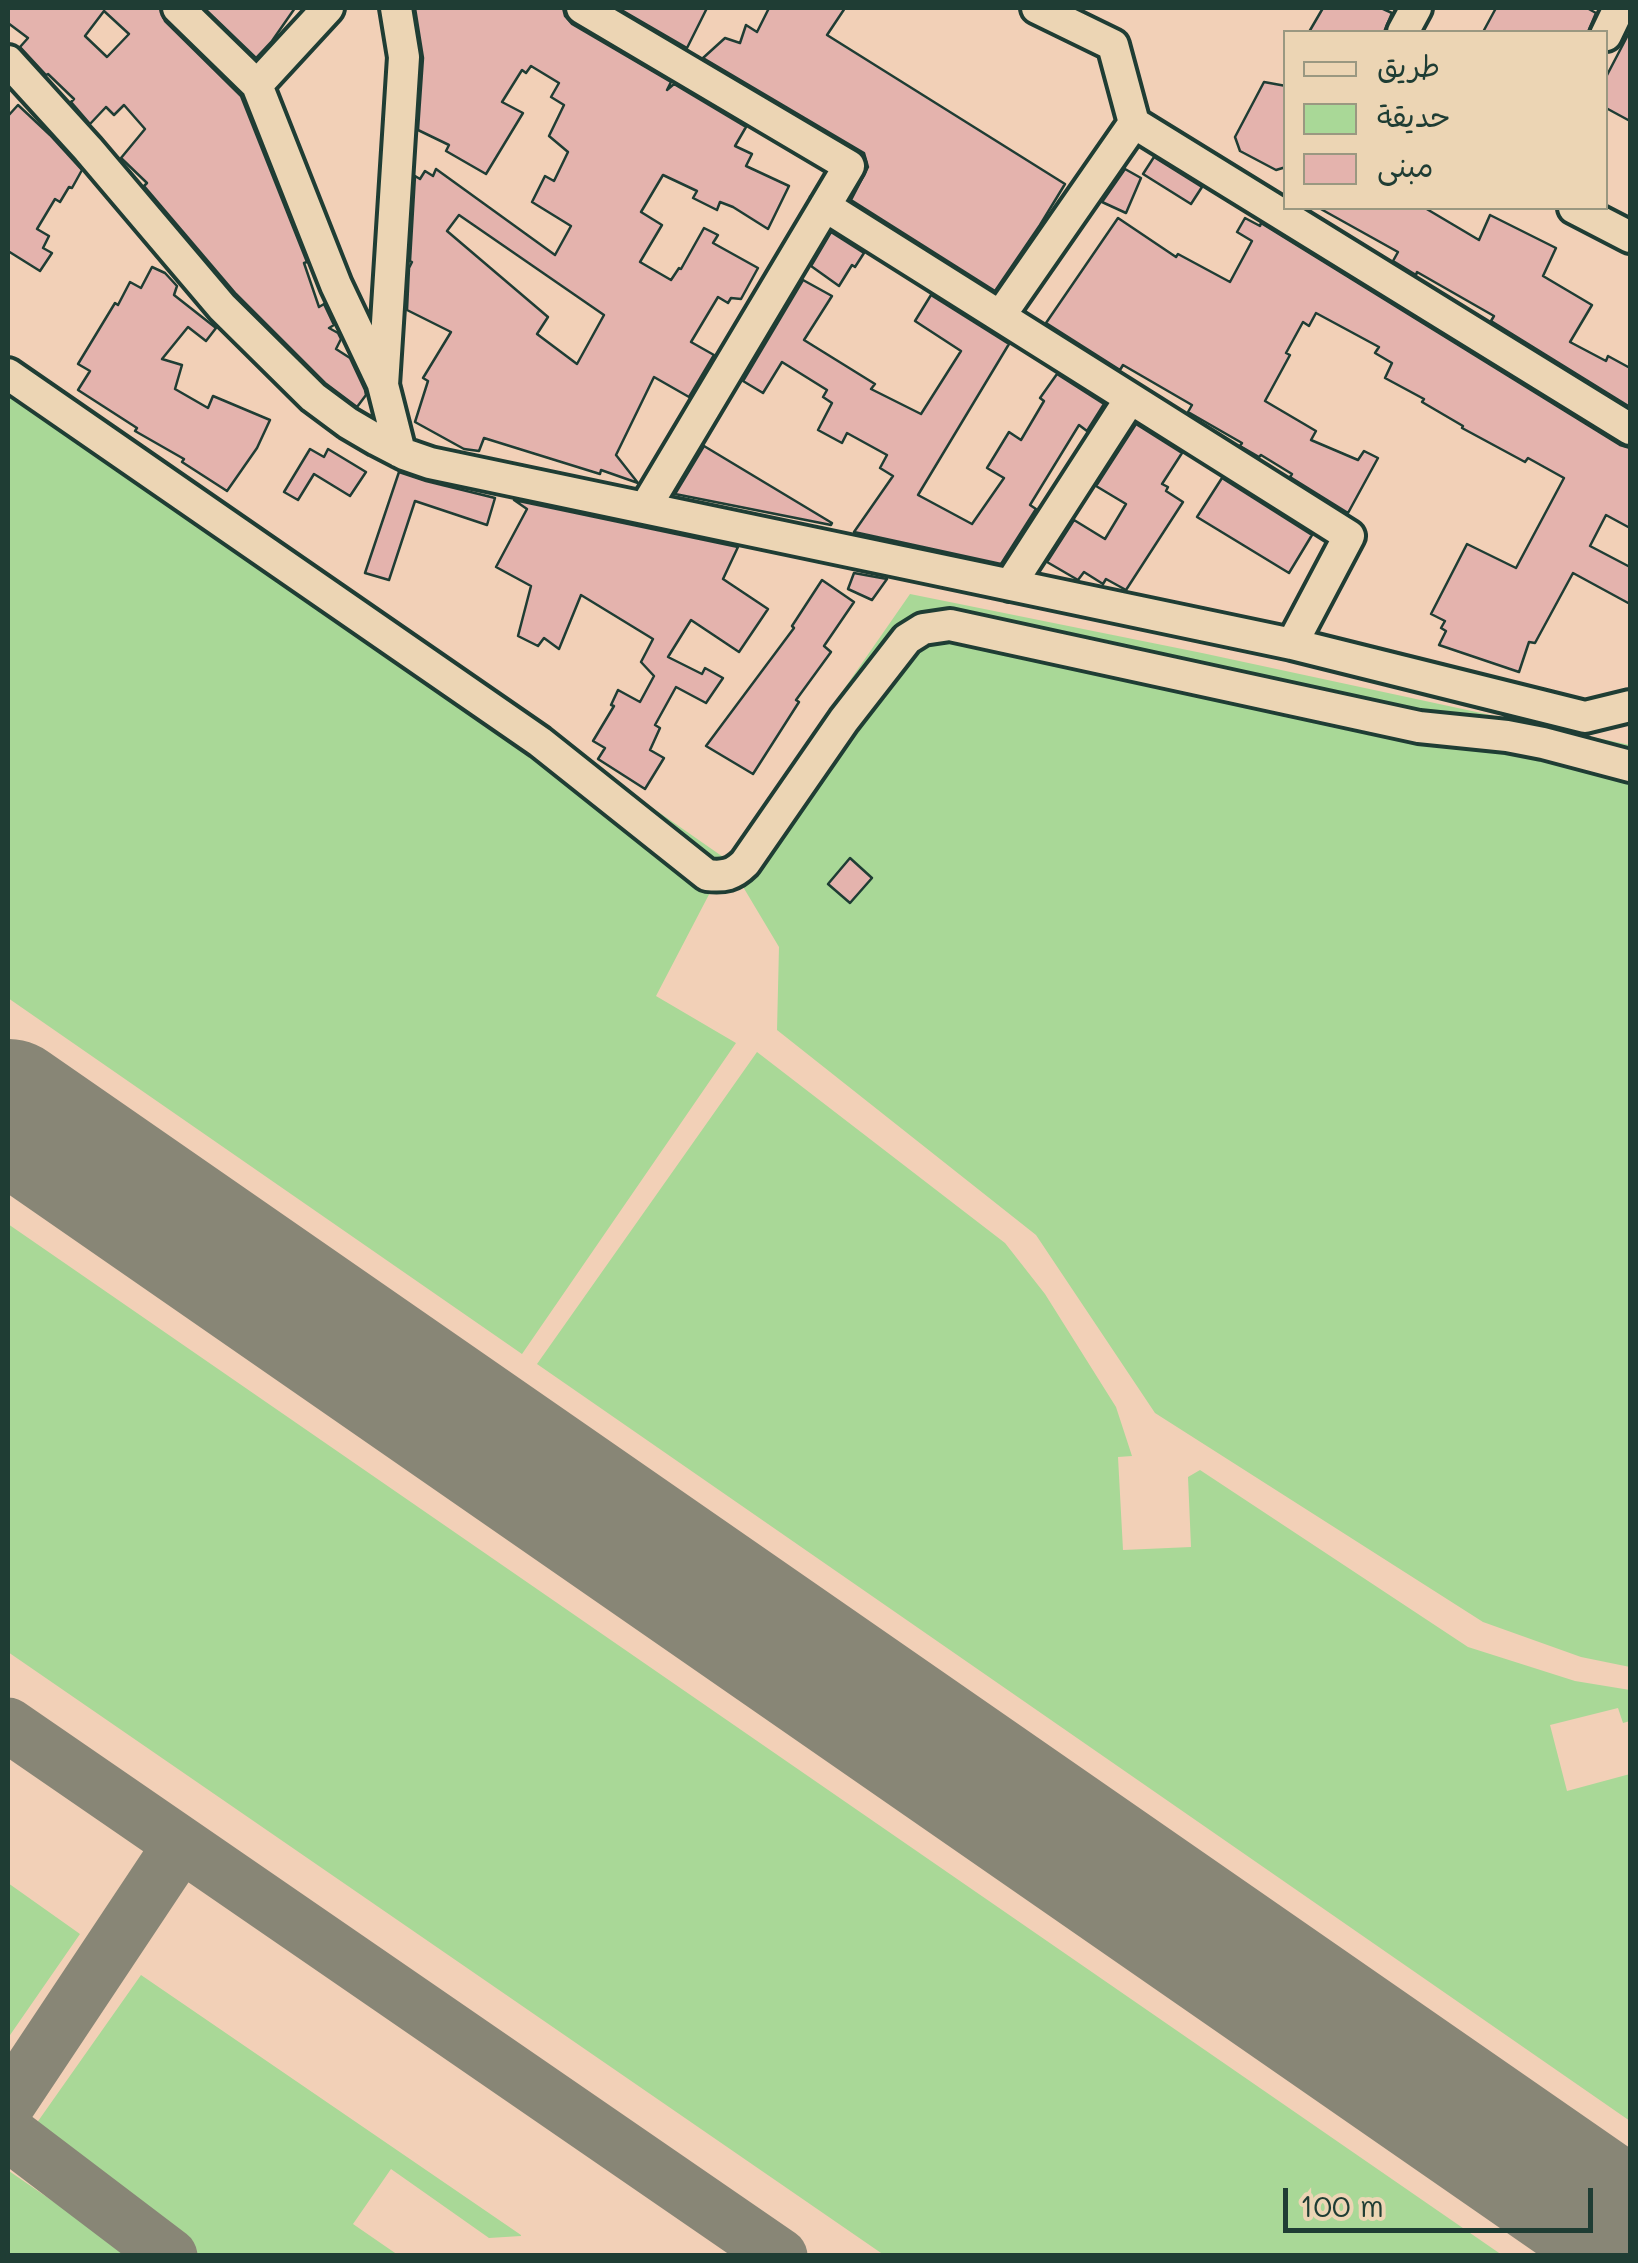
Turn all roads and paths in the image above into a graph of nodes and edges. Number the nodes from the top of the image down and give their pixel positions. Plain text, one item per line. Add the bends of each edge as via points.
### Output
1 (178, 8) edge
2 (328, 8) edge
3 (396, 8) edge
4 (582, 8) edge
5 (1416, 8) edge
6 (1619, 8) edge
7 (1049, 10) edge
8 (1404, 30) edge
9 (1608, 31) edge
10 (8, 61) edge
11 (258, 85) junction
12 (1134, 123) junction
13 (1283, 205) edge
14 (825, 206) junction
15 (1578, 210) edge
16 (1302, 216) edge
17 (1630, 237) edge
18 (1000, 316) junction
19 (8, 374) edge
20 (383, 384) junction
21 (1130, 398) junction
22 (1630, 430) edge
23 (400, 452) junction
24 (645, 508) junction
25 (1010, 585) junction
26 (1292, 644) junction
27 (1630, 706) edge
28 (1630, 766) edge

1 - 11 street
2 - 11 street
3 - 20 street via 404,57
4 - 14 street via 849,166
5 - 8 street
6 - 9 street
7 - 12 street via 1113,45
10 - 23 street via 222,307 313,396
11 - 20 street
12 - 13 street
12 - 18 street
14 - 18 street
14 - 24 street
15 - 17 street
16 - 22 street
18 - 21 street
19 - 28 street via 540,742 707,875 734,873 745,863 907,639 931,626
20 - 23 street
21 - 25 street
21 - 26 street via 1349,536
23 - 24 street
24 - 25 street
25 - 26 street
26 - 27 street via 1585,717

